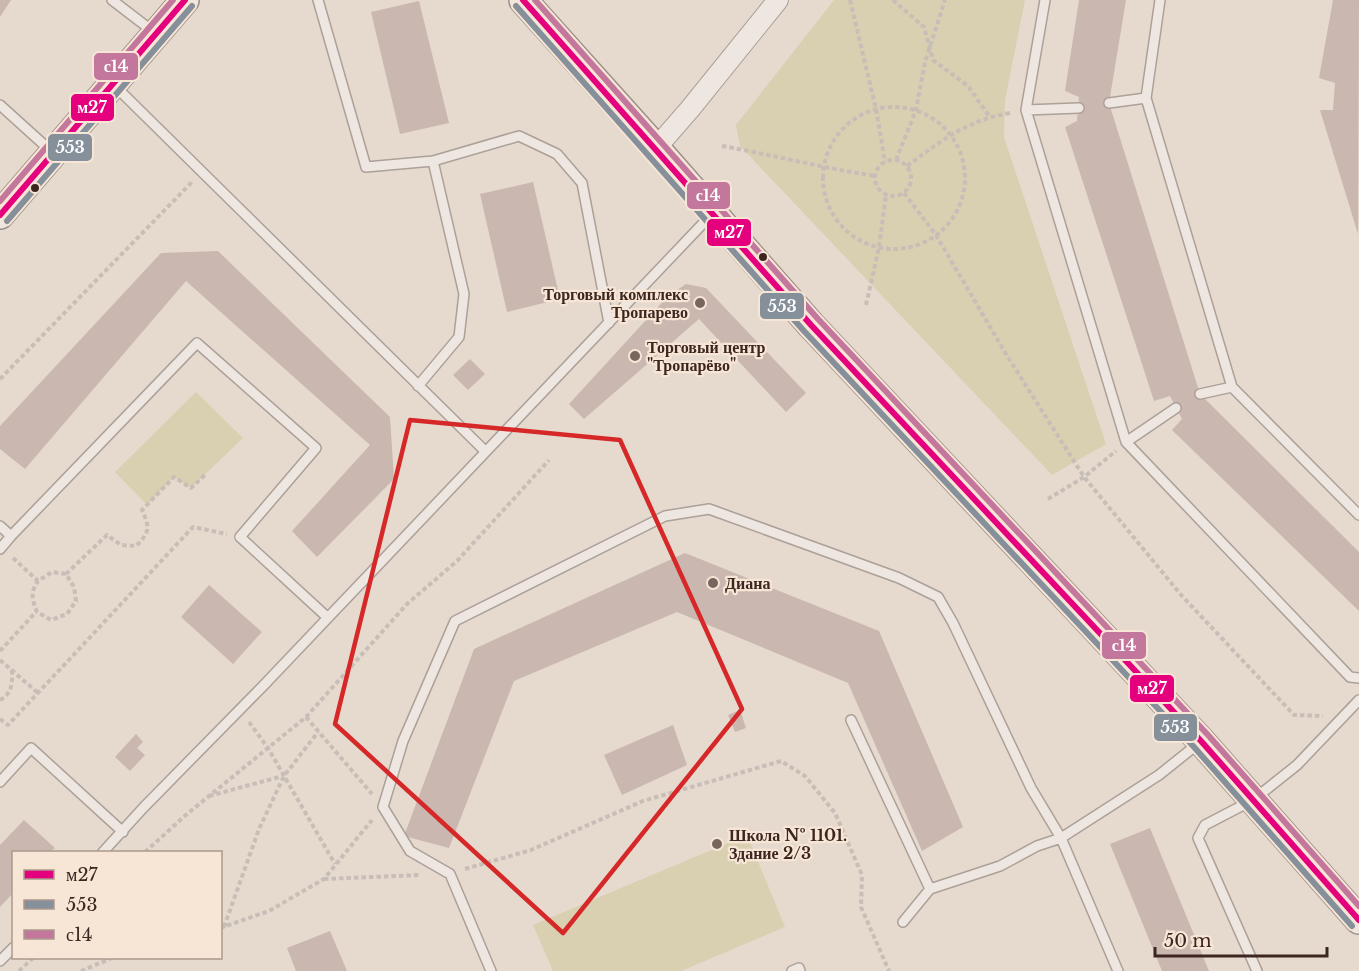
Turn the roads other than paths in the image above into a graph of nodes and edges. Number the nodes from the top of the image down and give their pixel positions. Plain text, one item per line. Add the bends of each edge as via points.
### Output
1 (112, 0) edge
2 (185, 0) edge
3 (318, 0) edge
4 (523, 0) edge
5 (778, 0) edge
6 (1044, 0) edge
7 (1160, 0) edge
8 (156, 34) junction
9 (113, 85) junction
10 (1146, 98) junction
11 (1109, 103) dead end
12 (0, 105) edge
13 (1078, 108) dead end
14 (1026, 111) junction
15 (656, 148) junction
16 (53, 154) junction
17 (433, 161) junction
18 (712, 213) junction
19 (0, 215) edge
20 (609, 322) junction
21 (418, 386) junction
22 (1232, 387) junction
23 (1200, 394) dead end
24 (1176, 408) dead end
25 (1126, 442) junction
26 (485, 451) junction
27 (1359, 515) edge
28 (0, 526) edge
29 (11, 536) junction
30 (1, 548) edge
31 (327, 617) junction
32 (1359, 678) edge
33 (1359, 700) edge
34 (851, 720) dead end
35 (1201, 741) junction
36 (0, 782) edge
37 (1253, 800) junction
38 (123, 832) junction
39 (1061, 838) junction
40 (104, 851) edge
41 (930, 889) junction
42 (1359, 920) edge
43 (903, 922) dead end
44 (12, 949) edge
45 (0, 961) edge
46 (491, 971) edge
47 (792, 971) edge
48 (800, 971) edge
49 (1118, 971) edge
50 (1257, 971) edge

1 - 8 lane
2 - 8 street
3 - 17 lane via 366,167
4 - 15 street
5 - 15 street
6 - 14 lane
7 - 10 lane
8 - 9 street
9 - 16 street
9 - 21 lane
10 - 11 lane
10 - 22 lane
12 - 16 lane
13 - 14 lane
14 - 25 lane
15 - 18 street
16 - 19 street
17 - 20 lane via 519,136 557,154 582,183
17 - 21 lane via 464,294 459,337
18 - 20 lane
18 - 35 street via 810,325
20 - 26 lane
21 - 26 lane
22 - 23 lane
22 - 27 lane
24 - 25 lane
25 - 32 lane via 1350,677
26 - 31 lane
28 - 29 lane
29 - 30 lane
29 - 31 lane via 197,343 316,448 240,537
31 - 38 lane
33 - 37 lane via 1297,765
34 - 41 lane
35 - 37 street
35 - 39 lane via 1159,775
36 - 38 lane via 31,748
37 - 42 street
37 - 50 lane via 1205,825 1198,837
38 - 40 lane
39 - 41 lane via 1000,866
39 - 46 lane via 1031,788 938,597 899,578 709,509 665,516 455,621 403,741 383,807 410,851 450,874
39 - 49 lane
41 - 43 lane
44 - 45 lane
47 - 48 lane

